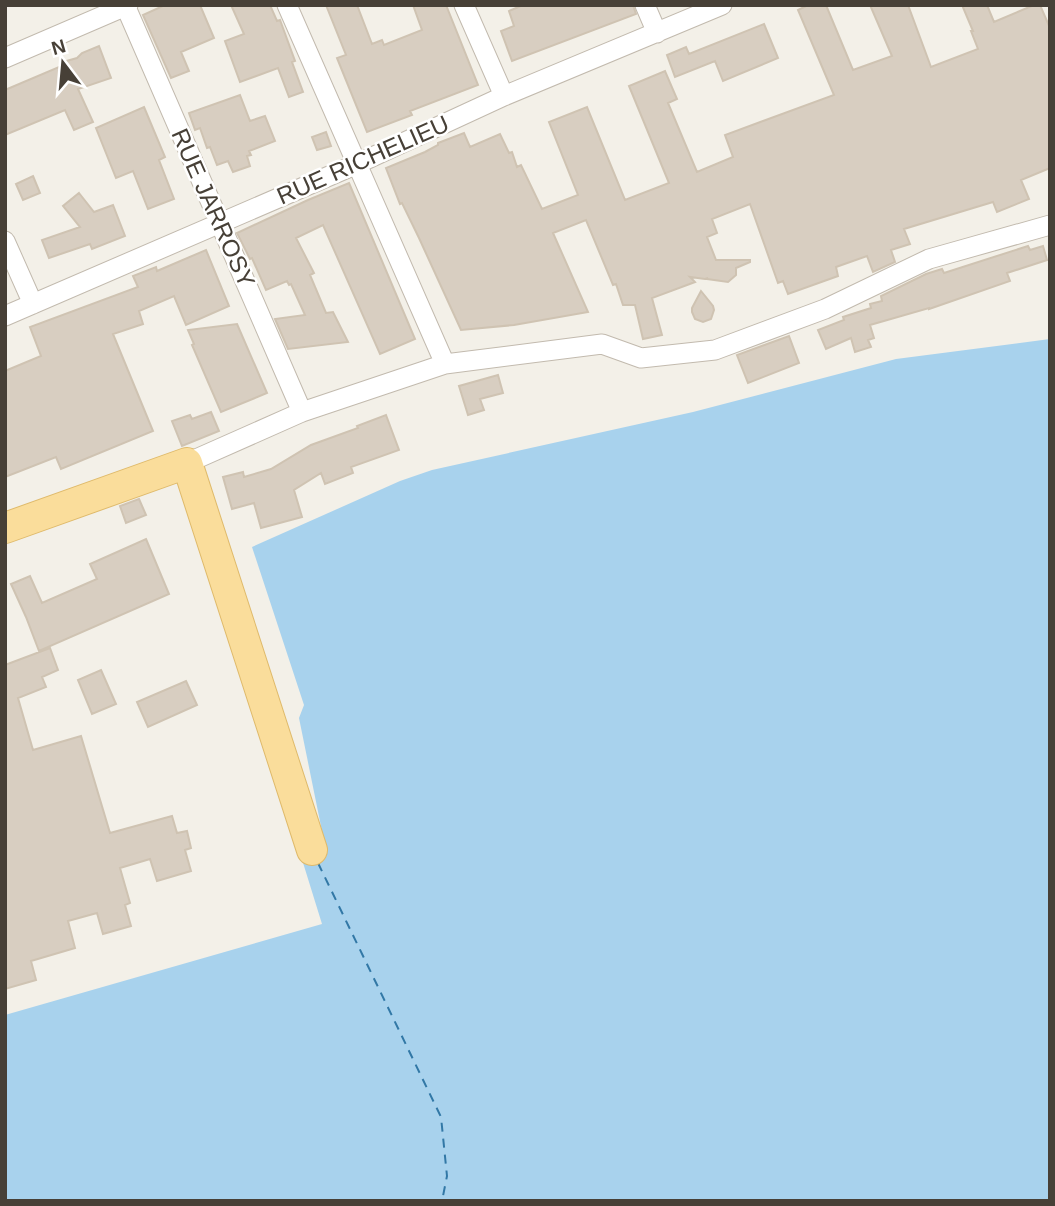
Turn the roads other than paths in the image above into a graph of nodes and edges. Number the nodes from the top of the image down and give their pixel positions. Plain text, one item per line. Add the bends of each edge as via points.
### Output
1 (287, 5) edge
2 (464, 5) edge
3 (645, 5) edge
4 (722, 5) edge
5 (126, 6) edge
6 (657, 33) junction
7 (5, 58) edge
8 (504, 96) junction
9 (357, 164) junction
10 (220, 223) junction
11 (1050, 225) edge
12 (5, 241) edge
13 (33, 304) junction
14 (5, 316) edge
15 (445, 364) junction
16 (302, 412) junction
17 (187, 463) junction
18 (5, 528) edge
19 (312, 850) dead end

1 - 9 street
2 - 8 street
3 - 6 street
4 - 6 street, RUE RICHELIEU
5 - 7 street
5 - 10 street, RUE JARROSY
6 - 8 street, RUE RICHELIEU
8 - 9 street, RUE RICHELIEU
9 - 10 street, RUE RICHELIEU
9 - 15 street
10 - 13 street, RUE RICHELIEU
10 - 16 street, RUE JARROSY
11 - 15 street via 929,259 825,309 715,350 641,358 602,344
12 - 13 street
13 - 14 street, RUE RICHELIEU
15 - 16 street
16 - 17 street
17 - 18 main road
17 - 19 main road

